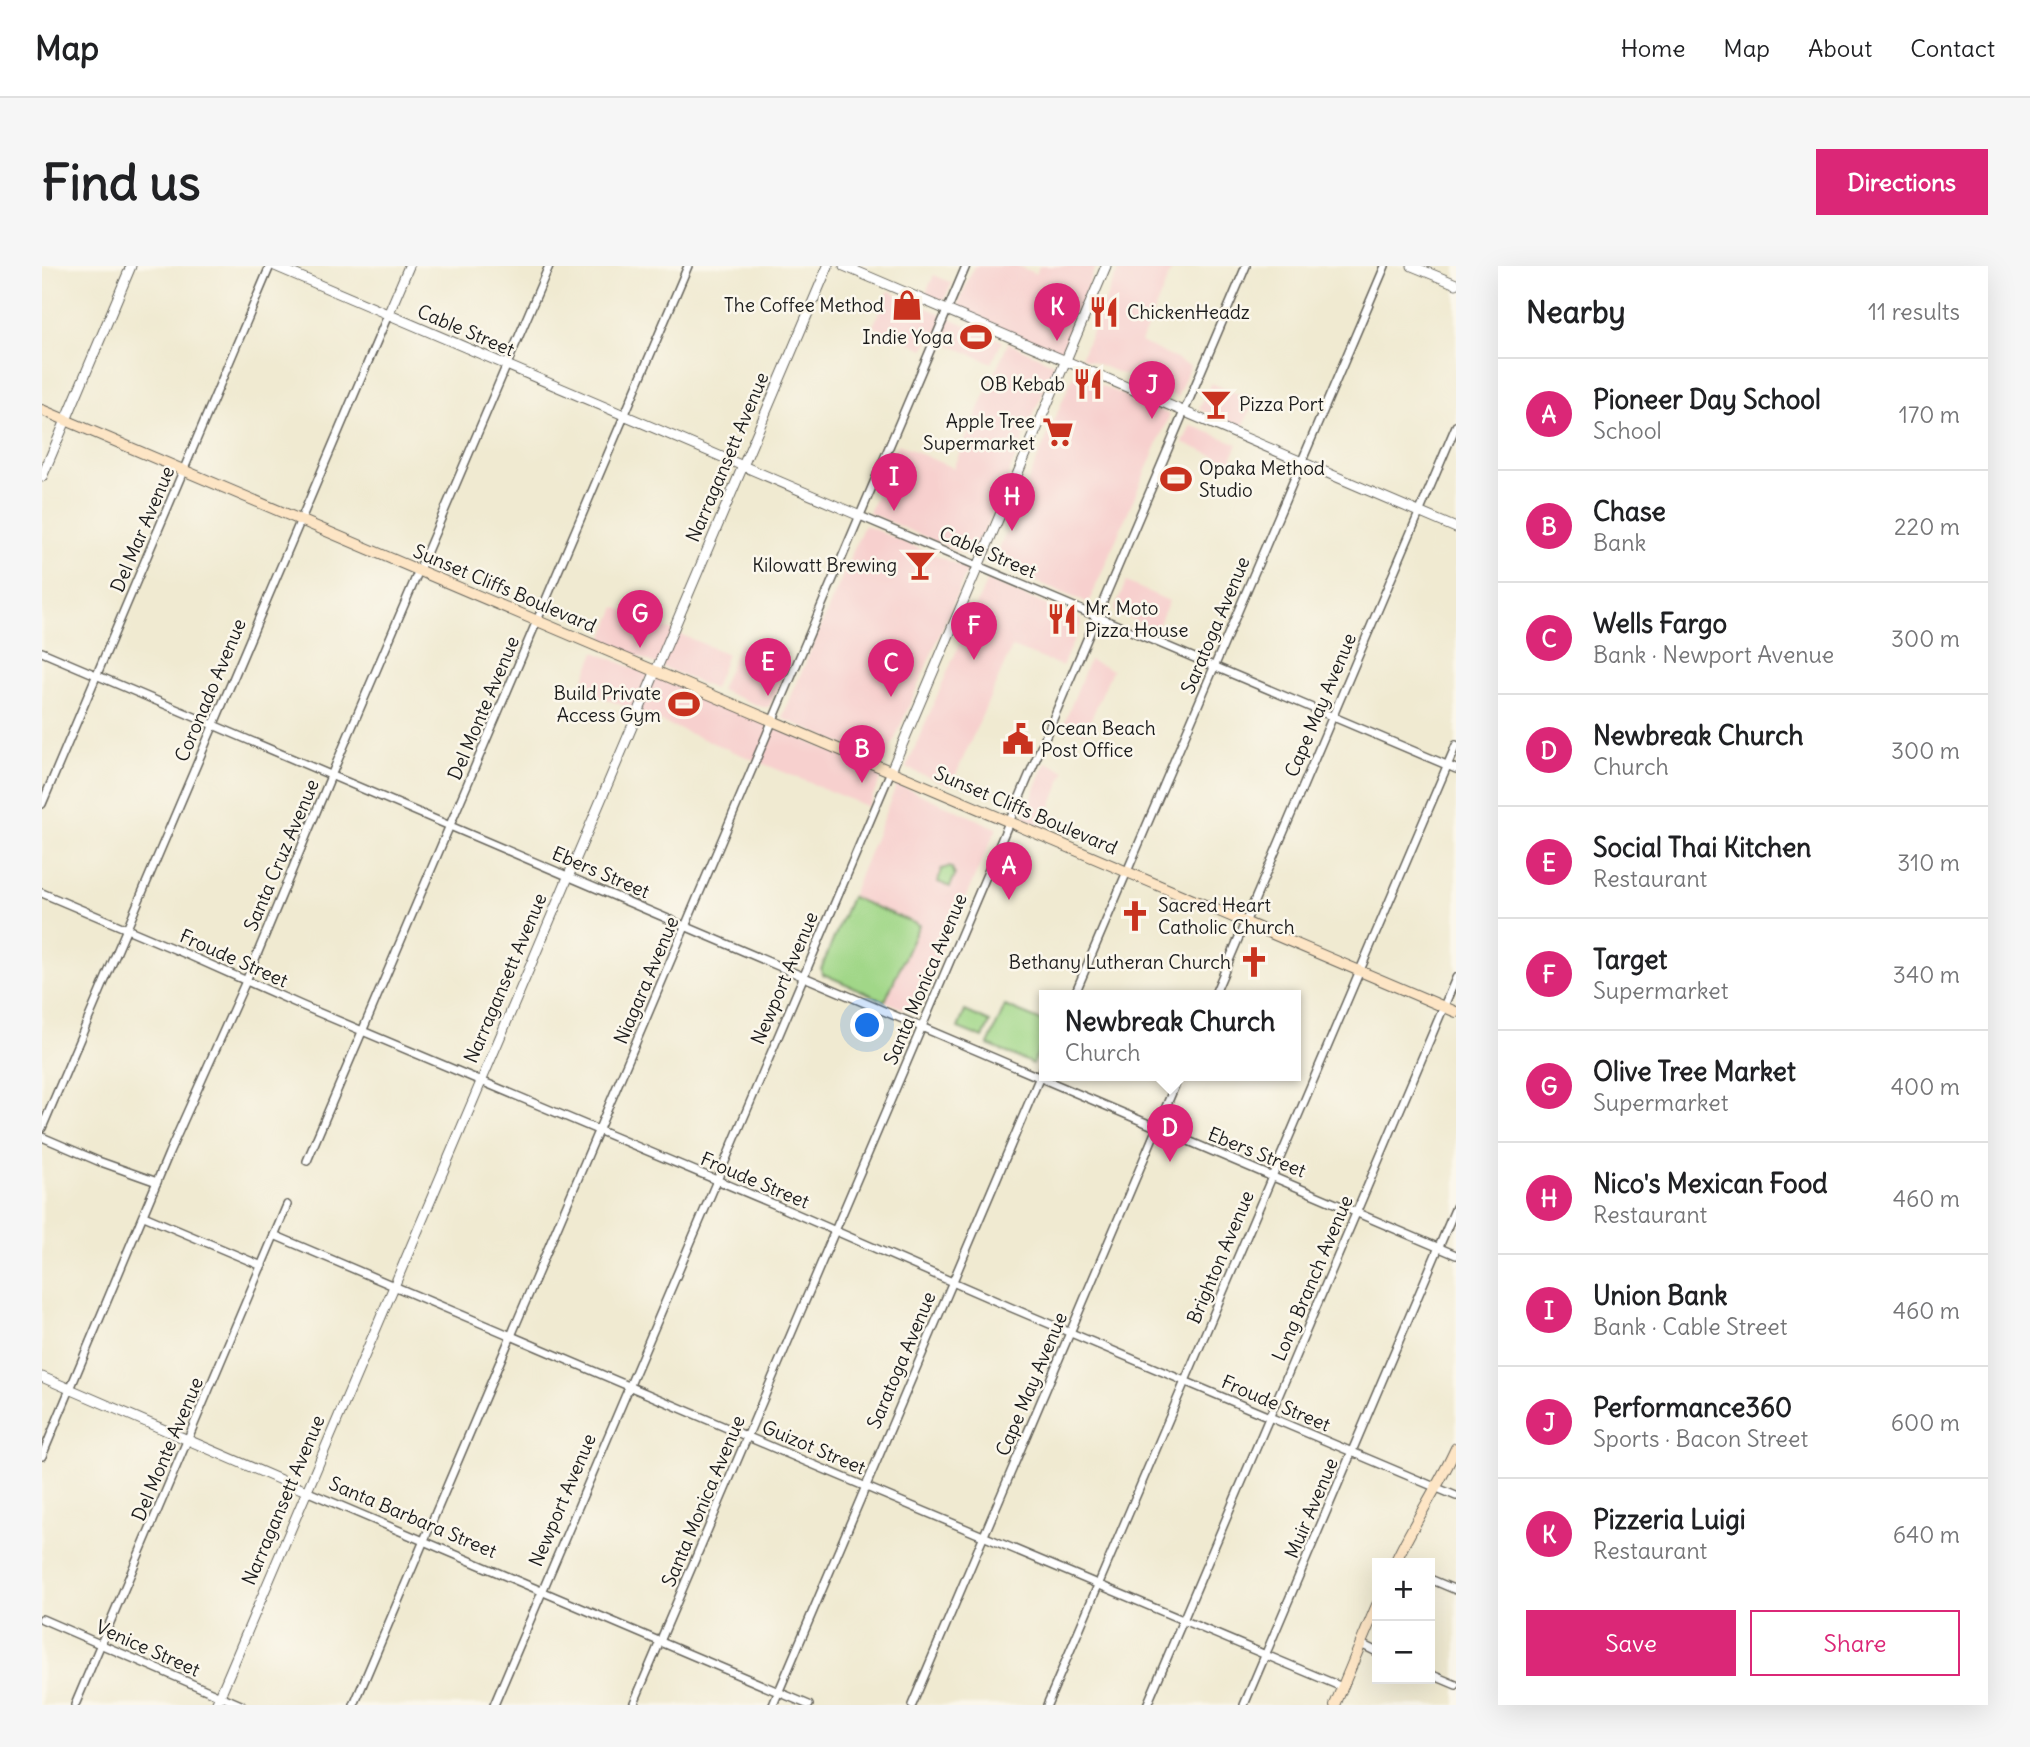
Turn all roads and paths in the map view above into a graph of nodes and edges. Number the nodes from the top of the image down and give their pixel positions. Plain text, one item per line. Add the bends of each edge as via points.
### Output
1 (131, 266) edge
2 (272, 266) edge
3 (409, 266) edge
4 (549, 266) edge
5 (688, 266) edge
6 (828, 266) edge
7 (844, 266) edge
8 (967, 266) edge
9 (1106, 266) edge
10 (1246, 266) edge
11 (1385, 266) edge
12 (1412, 266) edge
13 (1456, 284) edge
14 (948, 310) junction
15 (388, 315) junction
16 (1066, 361) junction
17 (507, 366) junction
18 (42, 410) edge
19 (1184, 412) junction
20 (625, 415) junction
21 (66, 421) junction
22 (1456, 426) edge
23 (1302, 462) junction
24 (743, 466) junction
25 (183, 470) junction
26 (42, 477) edge
27 (1420, 512) junction
28 (860, 516) junction
29 (301, 521) junction
30 (1456, 528) edge
31 (978, 567) junction
32 (419, 571) junction
33 (1097, 616) junction
34 (537, 621) junction
35 (42, 652) edge
36 (1214, 667) junction
37 (655, 671) junction
38 (97, 676) junction
39 (1332, 718) junction
40 (773, 721) junction
41 (214, 725) junction
42 (1456, 745) edge
43 (1447, 766) junction
44 (1456, 769) edge
45 (891, 771) junction
46 (331, 776) junction
47 (42, 804) edge
48 (1009, 822) junction
49 (450, 826) junction
50 (1126, 872) junction
51 (568, 876) junction
52 (42, 893) edge
53 (1245, 923) junction
54 (686, 925) junction
55 (128, 929) junction
56 (1360, 971) junction
57 (803, 976) junction
58 (1456, 978) edge
59 (246, 981) junction
60 (1077, 990) edge
61 (1217, 990) edge
62 (1444, 1007) junction
63 (1456, 1012) edge
64 (922, 1026) junction
65 (362, 1030) junction
66 (1039, 1076) edge
67 (1039, 1078) edge
68 (481, 1080) junction
69 (1051, 1081) edge
70 (1177, 1081) edge
71 (42, 1128) edge
72 (1157, 1128) junction
73 (599, 1132) junction
74 (42, 1137) edge
75 (307, 1161) dead end
76 (1273, 1176) junction
77 (157, 1182) junction
78 (717, 1182) junction
79 (287, 1205) dead end
80 (1456, 1207) edge
81 (1357, 1212) junction
82 (144, 1216) junction
83 (835, 1231) junction
84 (274, 1235) junction
85 (1439, 1247) junction
86 (1456, 1255) edge
87 (262, 1266) junction
88 (952, 1281) junction
89 (394, 1286) junction
90 (1070, 1332) junction
91 (511, 1335) junction
92 (42, 1377) edge
93 (1184, 1381) junction
94 (629, 1386) junction
95 (70, 1389) junction
96 (1269, 1417) junction
97 (747, 1436) junction
98 (188, 1440) junction
99 (1456, 1448) edge
100 (1352, 1452) junction
101 (42, 1456) edge
102 (865, 1486) junction
103 (1437, 1487) junction
104 (306, 1491) junction
105 (1456, 1496) edge
106 (983, 1537) junction
107 (425, 1541) junction
108 (1397, 1558) edge
109 (1435, 1581) edge
110 (1099, 1585) junction
111 (1456, 1590) edge
112 (543, 1591) junction
113 (1372, 1617) edge
114 (42, 1619) edge
115 (1183, 1620) junction
116 (660, 1642) junction
117 (101, 1644) junction
118 (1361, 1644) junction
119 (1372, 1649) edge
120 (1265, 1654) junction
121 (1435, 1676) edge
122 (1456, 1685) edge
123 (1342, 1687) junction
124 (779, 1692) junction
125 (218, 1701) edge
126 (75, 1705) edge
127 (241, 1705) edge
128 (354, 1705) edge
129 (494, 1705) edge
130 (634, 1705) edge
131 (773, 1705) edge
132 (810, 1705) edge
133 (912, 1705) edge
134 (1047, 1705) edge
135 (1147, 1705) edge
136 (1244, 1705) edge
137 (1335, 1705) edge

1 - 21 street
2 - 15 street, Cable Street
2 - 25 street, Del Mar Avenue
3 - 15 street, Coronado Avenue
4 - 17 street, Santa Cruz Avenue
5 - 20 street, Del Monte Avenue
6 - 24 street, Narragansett Avenue
7 - 14 street
8 - 14 street, Niagara Avenue
9 - 16 street, Newport Avenue
10 - 19 street, Santa Monica Avenue
11 - 23 street, Saratoga Avenue
12 - 13 street
14 - 16 street
14 - 28 street, Niagara Avenue
15 - 17 street, Cable Street
15 - 29 street, Coronado Avenue
16 - 19 street
16 - 31 street, Newport Avenue
17 - 20 street, Cable Street
17 - 32 street, Santa Cruz Avenue
18 - 21 main road, Sunset Cliffs Boulevard
19 - 23 street
19 - 33 street, Santa Monica Avenue
20 - 24 street, Cable Street
20 - 34 street, Del Monte Avenue
21 - 25 main road, Sunset Cliffs Boulevard
21 - 26 street
22 - 27 street, Cape May Avenue
23 - 27 street
23 - 36 street, Saratoga Avenue
24 - 28 street, Cable Street
24 - 37 street, Narragansett Avenue
25 - 29 main road, Sunset Cliffs Boulevard
25 - 38 street, Del Mar Avenue
27 - 30 street
27 - 39 street, Cape May Avenue
28 - 31 street, Cable Street
28 - 40 street, Niagara Avenue
29 - 32 main road, Sunset Cliffs Boulevard
29 - 41 street, Coronado Avenue
31 - 33 street, Cable Street
31 - 45 street, Newport Avenue
32 - 34 main road, Sunset Cliffs Boulevard
32 - 46 street, Santa Cruz Avenue
33 - 36 street, Cable Street
33 - 48 street, Santa Monica Avenue
34 - 37 main road, Sunset Cliffs Boulevard
34 - 49 street, Del Monte Avenue
35 - 38 street, Ebers Street
36 - 39 street, Cable Street
36 - 50 street, Saratoga Avenue
37 - 40 main road, Sunset Cliffs Boulevard
37 - 51 street, Narragansett Avenue
38 - 41 street, Ebers Street
38 - 47 street, Del Mar Avenue
39 - 43 street, Cable Street
39 - 53 street, Cape May Avenue
40 - 45 main road, Sunset Cliffs Boulevard
40 - 54 street, Niagara Avenue
41 - 46 street, Ebers Street
41 - 55 street, Coronado Avenue
42 - 43 street, Brighton Avenue
43 - 44 street, Cable Street
43 - 56 street, Brighton Avenue
45 - 48 main road, Sunset Cliffs Boulevard
45 - 57 street, Newport Avenue
46 - 49 street, Ebers Street
46 - 59 street, Santa Cruz Avenue
48 - 50 main road, Sunset Cliffs Boulevard
48 - 64 street, Santa Monica Avenue
49 - 51 street, Ebers Street
49 - 65 street, Del Monte Avenue
50 - 53 main road, Sunset Cliffs Boulevard
50 - 60 street, Saratoga Avenue
51 - 54 street, Ebers Street
51 - 68 street, Narragansett Avenue
52 - 55 street, Froude Street
53 - 56 main road, Sunset Cliffs Boulevard
53 - 61 street, Cape May Avenue
54 - 57 street, Ebers Street
54 - 73 street, Niagara Avenue
55 - 59 street, Froude Street
55 - 71 street, Coronado Avenue
56 - 62 main road, Sunset Cliffs Boulevard
56 - 76 street, Brighton Avenue
57 - 64 street, Ebers Street
57 - 78 street, Newport Avenue
58 - 62 street, Long Branch Avenue
59 - 65 street, Froude Street
59 - 77 street, Santa Cruz Avenue
62 - 63 main road, Sunset Cliffs Boulevard
62 - 81 street, Long Branch Avenue
64 - 66 street, Ebers Street
64 - 83 street, Santa Monica Avenue
65 - 68 street, Froude Street
65 - 75 street, Del Monte Avenue
67 - 88 street, Saratoga Avenue
68 - 73 street, Froude Street
68 - 89 street, Narragansett Avenue
69 - 72 street, Ebers Street
70 - 72 street, Cape May Avenue
72 - 76 street, Ebers Street
72 - 90 street, Cape May Avenue
73 - 78 street, Froude Street
73 - 91 street, Niagara Avenue
74 - 77 street
76 - 81 street, Ebers Street
76 - 93 street, Brighton Avenue
77 - 82 street, Santa Cruz Avenue
78 - 83 street, Froude Street
78 - 94 street, Newport Avenue
79 - 84 street, Del Monte Avenue
80 - 85 street, Muir Avenue
81 - 85 street, Ebers Street
81 - 96 street, Long Branch Avenue
82 - 87 street
82 - 95 street, Santa Cruz Avenue
83 - 88 street, Froude Street
83 - 97 street, Santa Monica Avenue
84 - 87 street, Del Monte Avenue
84 - 89 street, Guizot Street
85 - 86 street, Ebers Street
85 - 100 street, Muir Avenue
87 - 98 street, Del Monte Avenue
88 - 90 street, Froude Street
88 - 102 street, Saratoga Avenue
89 - 91 street, Guizot Street
89 - 104 street, Narragansett Avenue
90 - 93 street, Froude Street
90 - 106 street, Cape May Avenue
91 - 94 street, Guizot Street
91 - 107 street, Niagara Avenue
92 - 95 street, Santa Barbara Street
93 - 96 street, Froude Street
93 - 110 street, Brighton Avenue
94 - 97 street, Guizot Street
94 - 112 street, Newport Avenue
95 - 98 street, Santa Barbara Street
95 - 101 street, Santa Cruz Avenue
96 - 100 street, Froude Street
96 - 115 street, Long Branch Avenue
97 - 102 street, Guizot Street
97 - 116 street, Santa Monica Avenue
98 - 104 street, Santa Barbara Street
98 - 117 street, Del Monte Avenue
99 - 103 main road
100 - 103 street, Froude Street
100 - 120 street, Muir Avenue
102 - 106 street, Guizot Street
102 - 124 street, Saratoga Avenue
103 - 105 street, Froude Street
103 - 108 main road
104 - 107 street, Santa Barbara Street
104 - 125 street, Narragansett Avenue
106 - 110 street, Guizot Street
106 - 133 street, Cape May Avenue
107 - 112 street, Santa Barbara Street
107 - 128 street, Niagara Avenue
109 - 111 street
110 - 115 street, Guizot Street
110 - 134 street, Brighton Avenue
112 - 116 street, Santa Barbara Street
112 - 129 street, Newport Avenue
113 - 118 main road
114 - 117 street, Venice Street
115 - 120 street, Guizot Street
115 - 135 street, Long Branch Avenue
116 - 124 street, Santa Barbara Street
116 - 130 street, Santa Monica Avenue
117 - 125 street, Venice Street
117 - 126 street, Del Monte Avenue
118 - 119 street
118 - 123 main road
120 - 123 street, Guizot Street
120 - 136 street, Muir Avenue
121 - 122 street
123 - 137 main road
124 - 131 street, Saratoga Avenue
124 - 132 street, Santa Barbara Street
125 - 127 street, Venice Street

